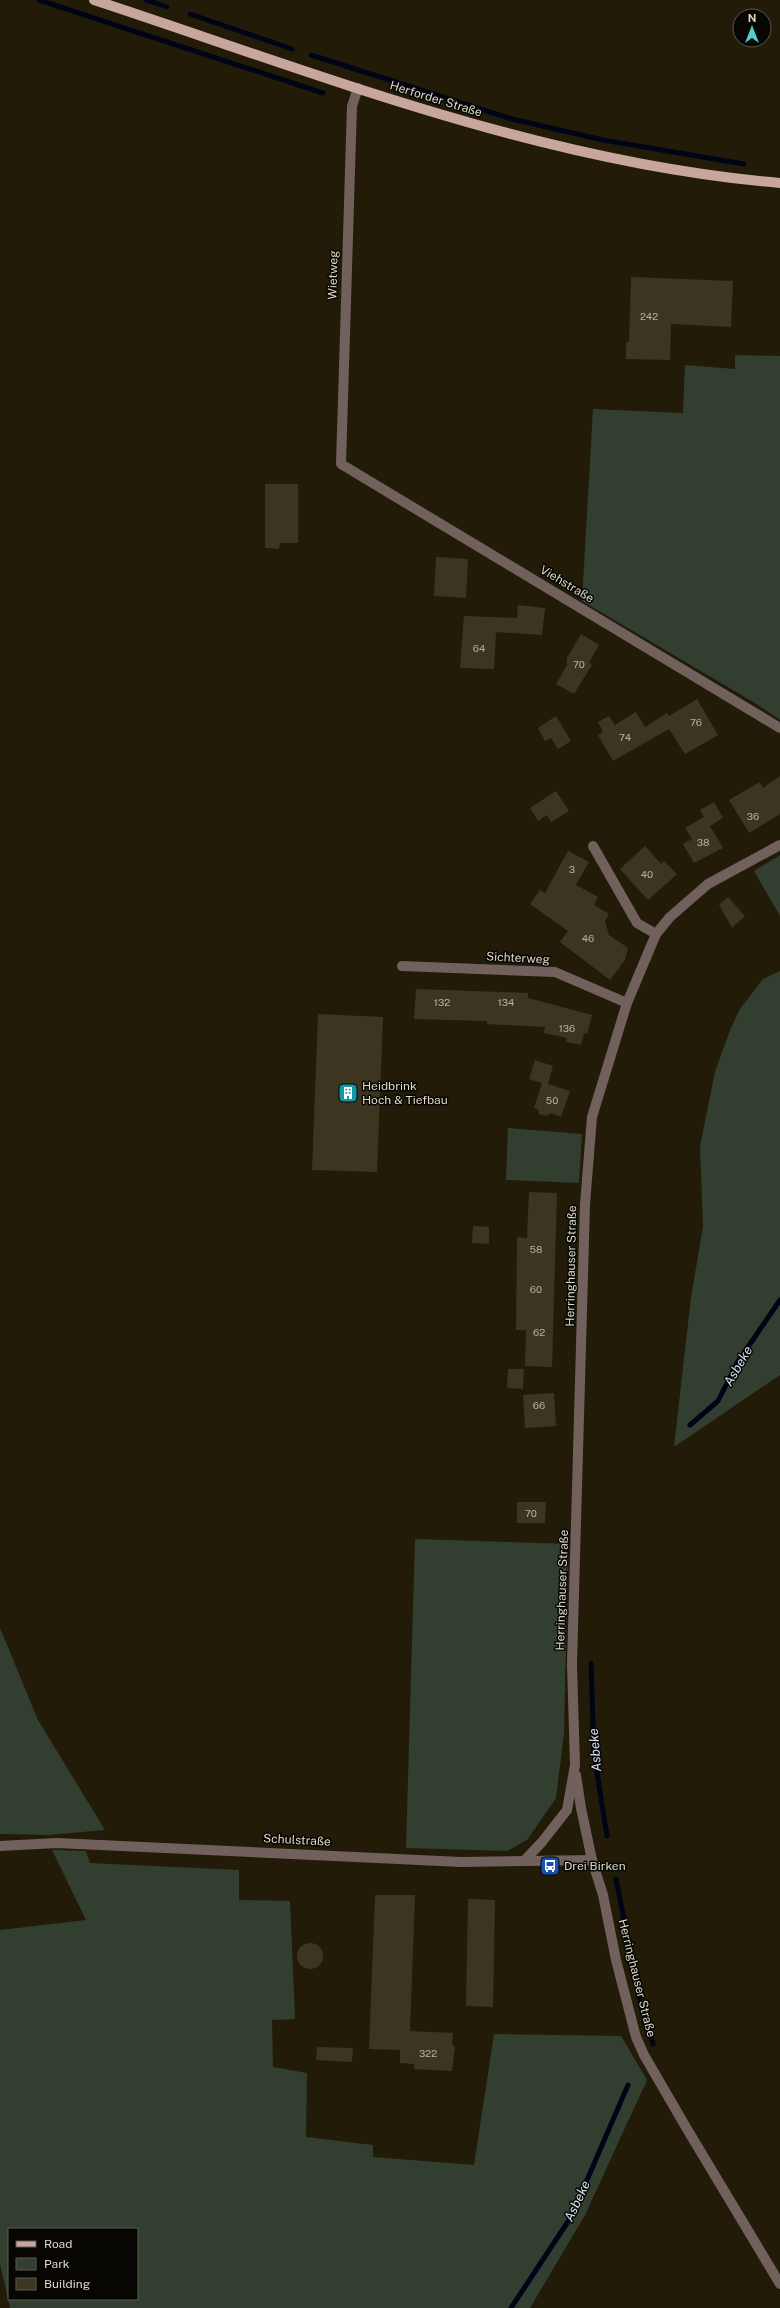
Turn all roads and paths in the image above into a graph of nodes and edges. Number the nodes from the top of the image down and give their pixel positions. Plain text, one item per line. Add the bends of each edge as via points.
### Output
1 (94, 0) edge
2 (358, 88) junction
3 (780, 183) edge
4 (341, 464) joint
5 (780, 728) edge
6 (780, 845) edge
7 (593, 846) dead end
8 (656, 934) junction
9 (402, 966) dead end
10 (627, 1003) junction
11 (575, 1765) junction
12 (0, 1846) edge
13 (525, 1860) junction
14 (592, 1860) junction
15 (780, 2284) edge

1 - 2 main road, Herforder Straße
2 - 3 main road, Herforder Straße via 526,139 613,159 728,178
2 - 4 street, Wietweg via 352,106
4 - 5 street, Viehstraße
6 - 8 street, Herringhauser Straße via 708,884 670,916
7 - 8 street via 636,923
8 - 10 street, Herringhauser Straße
9 - 10 street, Sichterweg via 555,972
10 - 11 street, Herringhauser Straße via 592,1117 585,1204 572,1664
11 - 13 street, Herringhauser Straße via 567,1810
11 - 14 street, Herringhauser Straße via 580,1808
12 - 13 street, Schulstraße via 57,1843 454,1862
13 - 14 street, Schulstraße
14 - 15 street, Herringhauser Straße via 603,1895 636,2037 644,2055

